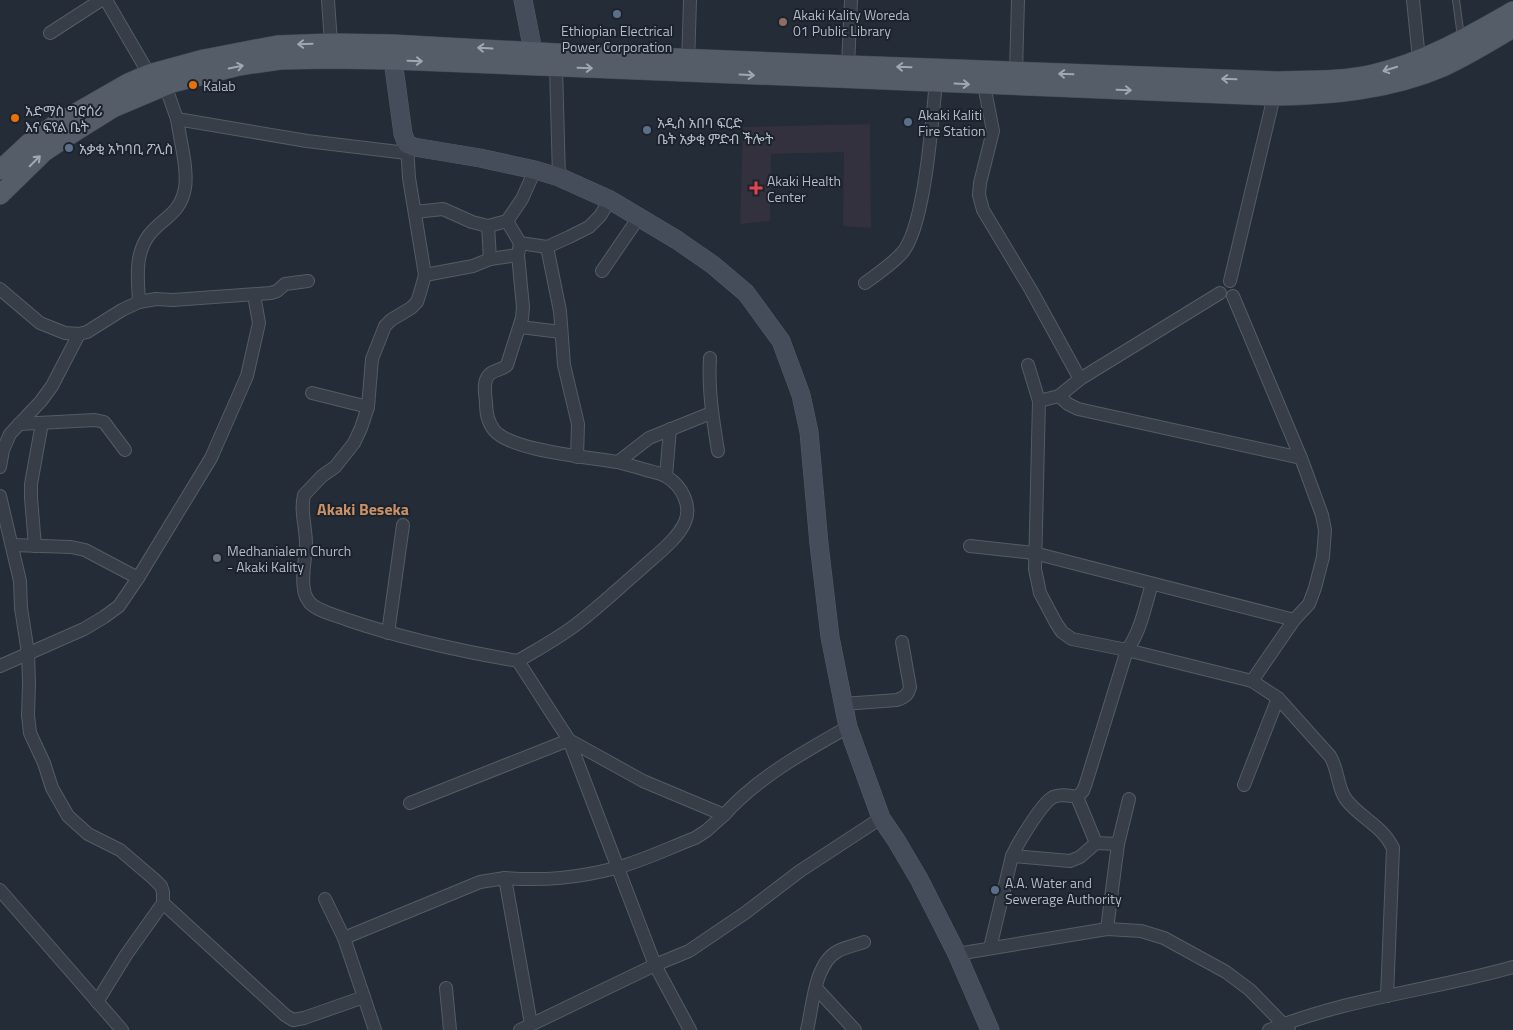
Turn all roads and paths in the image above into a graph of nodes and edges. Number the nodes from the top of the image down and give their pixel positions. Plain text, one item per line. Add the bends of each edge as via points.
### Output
1 (101, 0) edge
2 (106, 0) edge
3 (328, 0) edge
4 (523, 0) edge
5 (690, 0) edge
6 (851, 0) edge
7 (1018, 0) edge
8 (1412, 0) edge
9 (1456, 0) edge
10 (1513, 11) edge
11 (1513, 28) edge
12 (50, 33) dead end
13 (1461, 41) junction
14 (331, 43) junction
15 (535, 58) junction
16 (1419, 59) junction
17 (392, 60) junction
18 (688, 65) junction
19 (848, 65) junction
20 (556, 67) junction
21 (1016, 72) junction
22 (149, 74) junction
23 (936, 82) junction
24 (165, 85) junction
25 (984, 85) junction
26 (1274, 96) junction
27 (177, 119) junction
28 (407, 148) junction
29 (0, 170) edge
30 (535, 170) junction
31 (559, 177) junction
32 (0, 195) edge
33 (610, 200) junction
34 (415, 212) junction
35 (639, 217) junction
36 (507, 221) junction
37 (488, 226) junction
38 (547, 247) junction
39 (519, 249) junction
40 (490, 259) junction
41 (602, 272) dead end
42 (425, 275) junction
43 (308, 281) dead end
44 (1230, 281) junction
45 (865, 283) dead end
46 (0, 289) edge
47 (1220, 293) junction
48 (254, 295) junction
49 (1233, 296) junction
50 (139, 302) junction
51 (520, 327) junction
52 (561, 332) junction
53 (79, 334) junction
54 (710, 358) dead end
55 (1028, 366) dead end
56 (1080, 379) junction
57 (312, 393) dead end
58 (1058, 396) junction
59 (1039, 401) junction
60 (368, 407) junction
61 (711, 413) junction
62 (42, 423) junction
63 (19, 424) junction
64 (670, 429) junction
65 (125, 450) dead end
66 (718, 451) dead end
67 (577, 457) junction
68 (1301, 458) junction
69 (618, 462) junction
70 (0, 467) edge
71 (666, 476) junction
72 (0, 496) edge
73 (403, 525) dead end
74 (12, 545) junction
75 (35, 546) junction
76 (970, 546) dead end
77 (1034, 553) junction
78 (138, 578) junction
79 (1152, 584) junction
80 (1294, 620) junction
81 (388, 633) junction
82 (902, 642) dead end
83 (1127, 650) junction
84 (28, 653) junction
85 (518, 661) junction
86 (0, 666) edge
87 (1252, 681) junction
88 (1278, 698) junction
89 (843, 704) junction
90 (848, 727) junction
91 (569, 740) junction
92 (1244, 785) dead end
93 (1077, 797) junction
94 (1129, 799) dead end
95 (410, 803) dead end
96 (724, 815) junction
97 (881, 818) junction
98 (1096, 843) junction
99 (1118, 844) junction
100 (1012, 856) junction
101 (617, 868) junction
102 (505, 878) junction
103 (0, 890) edge
104 (324, 900) dead end
105 (163, 903) junction
106 (1107, 929) junction
107 (344, 938) junction
108 (864, 942) dead end
109 (990, 948) junction
110 (957, 954) junction
111 (655, 965) junction
112 (1513, 967) edge
113 (446, 988) dead end
114 (816, 988) junction
115 (1386, 996) junction
116 (364, 997) junction
117 (97, 1002) junction
118 (526, 1027) edge
119 (1287, 1027) edge
120 (122, 1030) edge
121 (376, 1030) edge
122 (450, 1030) edge
123 (690, 1030) edge
124 (807, 1030) edge
125 (855, 1030) edge
126 (990, 1030) edge
127 (1269, 1030) edge

1 - 12 street
2 - 22 street
3 - 14 street
4 - 15 main road
5 - 18 street
6 - 19 street
7 - 21 street
8 - 16 street
9 - 13 lane
10 - 13 main road
11 - 26 main road via 1465,56 1420,75 1364,89
13 - 16 main road
15 -> 14 main road via 392,44
14 -> 22 main road via 277,45 238,51
17 -> 15 main road
15 - 18 main road
15 - 20 main road
16 -> 21 main road via 1372,74 1325,80
24 -> 17 main road via 239,66 280,60
17 - 28 main road
18 - 19 main road
20 -> 18 main road
18 -> 23 main road
21 -> 19 main road
20 - 31 street
22 - 29 main road via 53,126
23 -> 25 main road
23 - 45 street via 921,200 913,236 902,254
24 - 27 street
32 -> 24 main road via 44,152 113,108
25 -> 26 main road
25 - 56 street via 994,130 980,183 983,210
26 - 44 street
27 - 28 street via 307,141
27 - 50 street via 185,188 171,216 150,234 144,244 137,272
28 - 30 main road via 480,158
28 - 34 street
30 - 31 main road
30 - 36 street via 522,199
31 - 33 main road
33 - 35 main road
33 - 38 street via 589,227
34 - 37 street via 443,209
34 - 42 street
35 - 41 street
35 - 89 main road via 678,240 746,293 781,340 801,395 809,432 830,637
36 - 37 street
36 - 39 street
37 - 40 street
38 - 39 street
38 - 52 street
39 - 40 street
39 - 51 street via 524,307
40 - 42 street via 473,266
42 - 60 street via 416,302 385,326 372,360
43 - 48 street via 285,284 277,291
44 - 47 street via 1221,284
44 - 49 street via 1236,288
46 - 53 street via 40,323 59,331
47 - 49 street via 1224,298
47 - 56 street
48 - 50 street
48 - 78 street via 259,323 247,376 211,458
49 - 68 street
50 - 53 street
51 - 52 street
51 - 67 street via 507,365 488,376 485,385 486,417 494,431 503,437
52 - 67 street via 564,365 578,424
53 - 63 street via 42,401
54 - 61 street
55 - 59 street
56 - 58 street
57 - 60 street
58 - 59 street
58 - 68 street via 1078,409
59 - 77 street
60 - 81 street via 361,428 346,454 304,495 306,555 302,576 304,592 320,610
61 - 64 street
61 - 66 street
62 - 63 street
62 - 65 street via 104,422
62 - 75 street via 30,498
63 - 70 street via 10,434
64 - 69 street via 649,438
64 - 71 street
67 - 69 street
68 - 80 street via 1325,530 1316,588 1309,604
69 - 71 street
71 - 85 street via 677,485 687,505 686,520 680,532 579,623
72 - 74 street
73 - 81 street
74 - 75 street
74 - 84 street via 20,581
75 - 78 street via 85,550
76 - 77 street
77 - 79 street
77 - 83 street via 1040,593 1062,632 1072,639
78 - 84 street via 119,606 104,617
79 - 80 street
79 - 83 street via 1138,632
80 - 87 street
81 - 85 street via 454,650
82 - 89 street via 910,687 908,694 897,700
83 - 87 street
83 - 93 street via 1086,783
84 - 86 street
84 - 105 street via 30,733 60,803 76,825 120,850 161,886
85 - 91 street
87 - 88 street
88 - 92 street
88 - 115 street via 1330,756 1348,803 1382,830 1393,848
89 - 90 main road
90 - 96 street via 777,770
90 - 97 main road
91 - 95 street
91 - 96 street via 643,781
91 - 101 street
93 - 98 street
93 - 100 street via 1059,796 1046,802
94 - 99 street
96 - 101 street via 695,838
97 - 110 main road via 919,879
97 - 111 street via 800,871 710,938
98 - 99 street
98 - 100 street via 1070,861
99 - 106 street
100 - 109 street
101 - 102 street via 558,879
101 - 111 street
102 - 107 street via 480,882
102 - 118 street
103 - 117 street
104 - 107 street
105 - 116 street via 284,1016 294,1020 304,1018
105 - 117 street
106 - 109 street
106 - 119 street via 1141,931 1192,952 1250,990
107 - 116 street
108 - 114 street via 831,956 824,964
109 - 110 street
110 - 126 main road
111 - 118 street
111 - 123 street
112 - 115 street
113 - 122 street
114 - 124 street
114 - 125 street
115 - 119 street via 1337,1008
116 - 121 street
117 - 120 street
119 - 127 street

